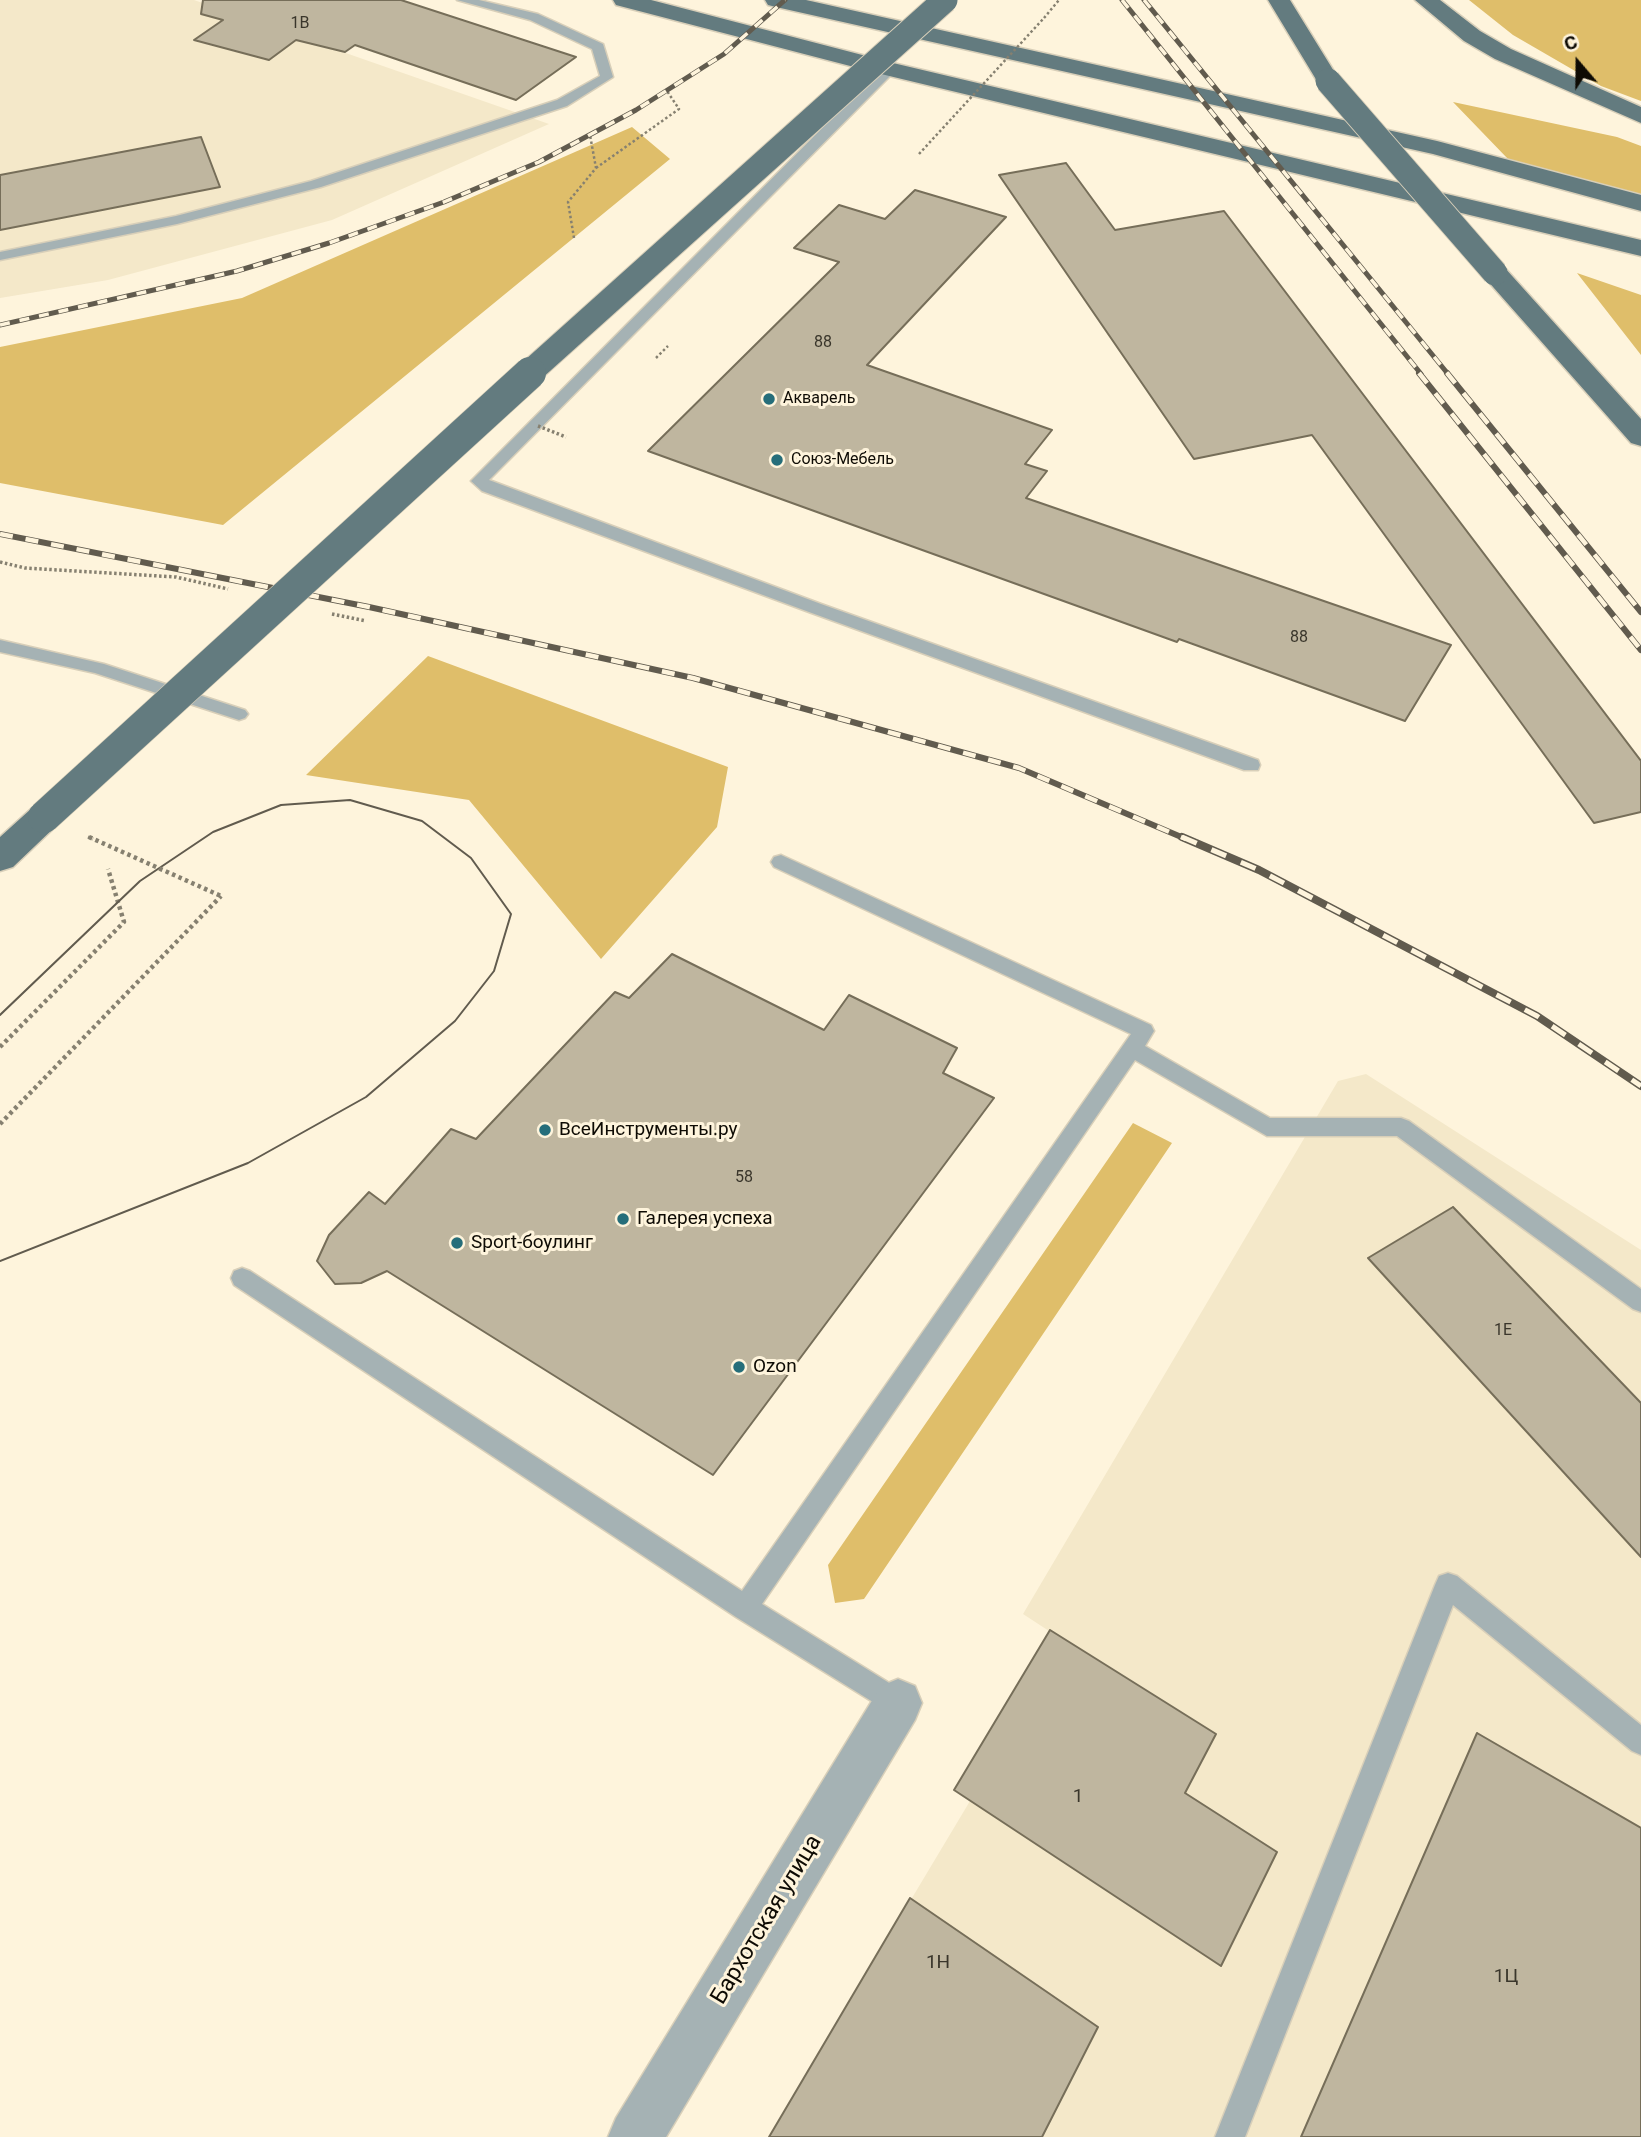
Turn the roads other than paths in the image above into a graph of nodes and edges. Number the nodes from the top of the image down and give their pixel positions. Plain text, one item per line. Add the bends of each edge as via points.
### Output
1 (463, 0) edge
2 (624, 0) edge
3 (776, 0) edge
4 (945, 0) edge
5 (1279, 0) edge
6 (1426, 0) edge
7 (889, 69) junction
8 (1641, 116) edge
9 (1641, 203) edge
10 (1641, 248) edge
11 (0, 256) edge
12 (1641, 437) edge
13 (0, 646) edge
14 (239, 714) dead end
15 (1251, 765) dead end
16 (0, 858) edge
17 (781, 862) dead end
18 (1132, 1048) junction
19 (242, 1278) dead end
20 (1641, 1302) edge
21 (745, 1608) junction
22 (898, 1703) joint
23 (1641, 1742) edge
24 (635, 2137) edge
25 (1230, 2137) edge

1 - 11 lane via 534,17 597,47 607,77 562,103 316,184 177,220
2 - 7 main road
3 - 9 main road via 1437,148
4 - 16 main road, bridge
5 - 12 main road, bridge via 1328,80
6 - 8 main road via 1503,54
7 - 10 main road
7 - 15 lane via 479,481 820,602
13 - 14 lane via 98,668
17 - 18 lane via 1144,1031
18 - 20 lane via 1267,1127 1401,1127
18 - 21 lane
19 - 21 lane
21 - 22 lane
22 - 24 street, Бархотская улица
23 - 25 lane via 1448,1585

